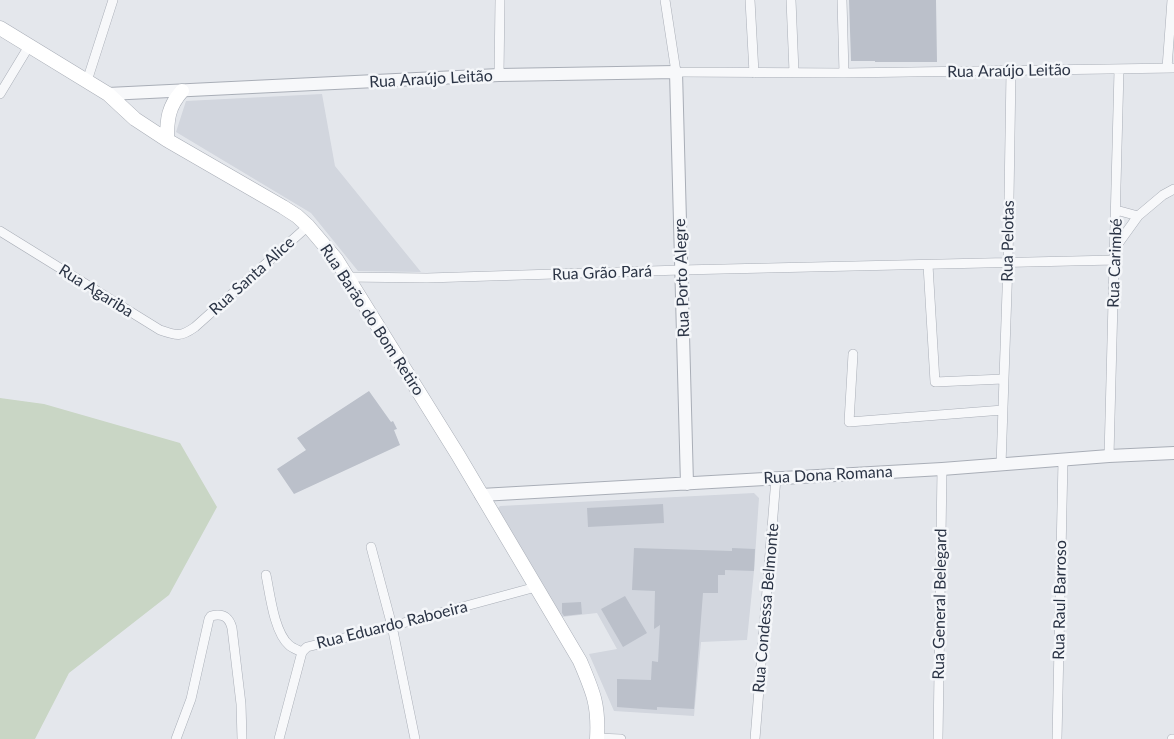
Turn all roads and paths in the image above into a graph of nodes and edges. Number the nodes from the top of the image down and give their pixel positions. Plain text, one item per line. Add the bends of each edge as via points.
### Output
1 (113, 0) edge
2 (500, 0) edge
3 (665, 0) edge
4 (750, 0) edge
5 (791, 0) edge
6 (842, 0) edge
7 (1172, 0) edge
8 (0, 28) edge
9 (30, 46) junction
10 (1170, 69) edge
11 (1119, 70) junction
12 (1011, 71) junction
13 (676, 72) junction
14 (754, 72) junction
15 (794, 72) junction
16 (844, 73) junction
17 (499, 75) junction
18 (87, 81) junction
19 (182, 91) junction
20 (0, 94) edge
21 (108, 94) junction
22 (167, 140) junction
23 (1174, 190) edge
24 (1116, 210) junction
25 (1138, 216) junction
26 (309, 226) junction
27 (0, 231) edge
28 (1115, 248) junction
29 (1115, 260) junction
30 (1008, 262) junction
31 (928, 265) junction
32 (681, 270) junction
33 (347, 277) junction
34 (195, 327) joint
35 (853, 354) dead end
36 (1003, 380) junction
37 (1003, 410) junction
38 (1174, 453) edge
39 (1109, 456) junction
40 (1064, 460) junction
41 (1001, 465) junction
42 (942, 469) junction
43 (776, 477) junction
44 (687, 484) junction
45 (481, 495) junction
46 (371, 547) dead end
47 (266, 575) dead end
48 (536, 587) junction
49 (393, 626) junction
50 (302, 652) junction
51 (597, 738) edge
52 (176, 739) edge
53 (242, 739) edge
54 (279, 739) edge
55 (416, 739) edge
56 (621, 739) edge
57 (755, 739) edge
58 (938, 739) edge
59 (1057, 739) edge

1 - 18 street
2 - 17 street
3 - 13 street
4 - 14 street
5 - 15 street
6 - 16 street
7 - 10 street
8 - 9 main road, Rua Barão do Bom Retiro
9 - 18 main road, Rua Barão do Bom Retiro
9 - 20 street
10 - 11 street, Rua Araújo Leitão
11 - 12 street, Rua Araújo Leitão
11 - 24 street, Rua Carimbé
12 - 16 street, Rua Araújo Leitão
12 - 30 street, Rua Pelotas
13 - 14 street, Rua Araújo Leitão
13 - 17 street, Rua Araújo Leitão
13 - 32 street, Rua Porto Alegre
14 - 15 street, Rua Araújo Leitão
15 - 16 street, Rua Araújo Leitão
17 - 19 street, Rua Araújo Leitão
18 - 21 main road, Rua Barão do Bom Retiro
19 - 21 street, Rua Araújo Leitão
19 - 22 main road via 170,109
21 - 22 main road, Rua Barão do Bom Retiro via 135,119
22 - 26 main road, Rua Barão do Bom Retiro
23 - 25 street
24 - 25 street
24 - 28 street, Rua Carimbé
25 - 28 street
26 - 33 main road, Rua Barão do Bom Retiro
26 - 34 street, Rua Santa Alice
27 - 34 street, Rua Agariba via 160,330 184,335
28 - 29 street, Rua Carimbé
29 - 30 street, Rua Grão Pará
29 - 39 street, Rua Carimbé
30 - 31 street, Rua Grão Pará
30 - 36 street, Rua Pelotas
31 - 32 street, Rua Grão Pará
31 - 36 street via 935,382
32 - 33 street, Rua Grão Pará
32 - 44 street, Rua Porto Alegre
33 - 45 main road, Rua Barão do Bom Retiro
35 - 37 street via 849,422
36 - 37 street, Rua Pelotas
37 - 41 street, Rua Pelotas
38 - 39 street, Rua Dona Romana
39 - 40 street, Rua Dona Romana
40 - 41 street, Rua Dona Romana
40 - 59 street, Rua Raul Barroso
41 - 42 street, Rua Dona Romana
42 - 43 street, Rua Dona Romana
42 - 58 street, Rua General Belegard
43 - 44 street, Rua Dona Romana
43 - 57 street, Rua Condessa Belmonte
44 - 45 street, Rua Dona Romana
45 - 48 main road, Rua Barão do Bom Retiro
46 - 49 street
47 - 50 street, Rua Eduardo Raboeira via 278,629 290,646
48 - 49 street, Rua Eduardo Raboeira
48 - 51 main road, Rua Barão do Bom Retiro via 594,693
49 - 50 street, Rua Eduardo Raboeira via 307,646
49 - 55 street
50 - 54 street
51 - 56 street
52 - 53 street via 191,699 210,619 216,615 230,620 232,628

